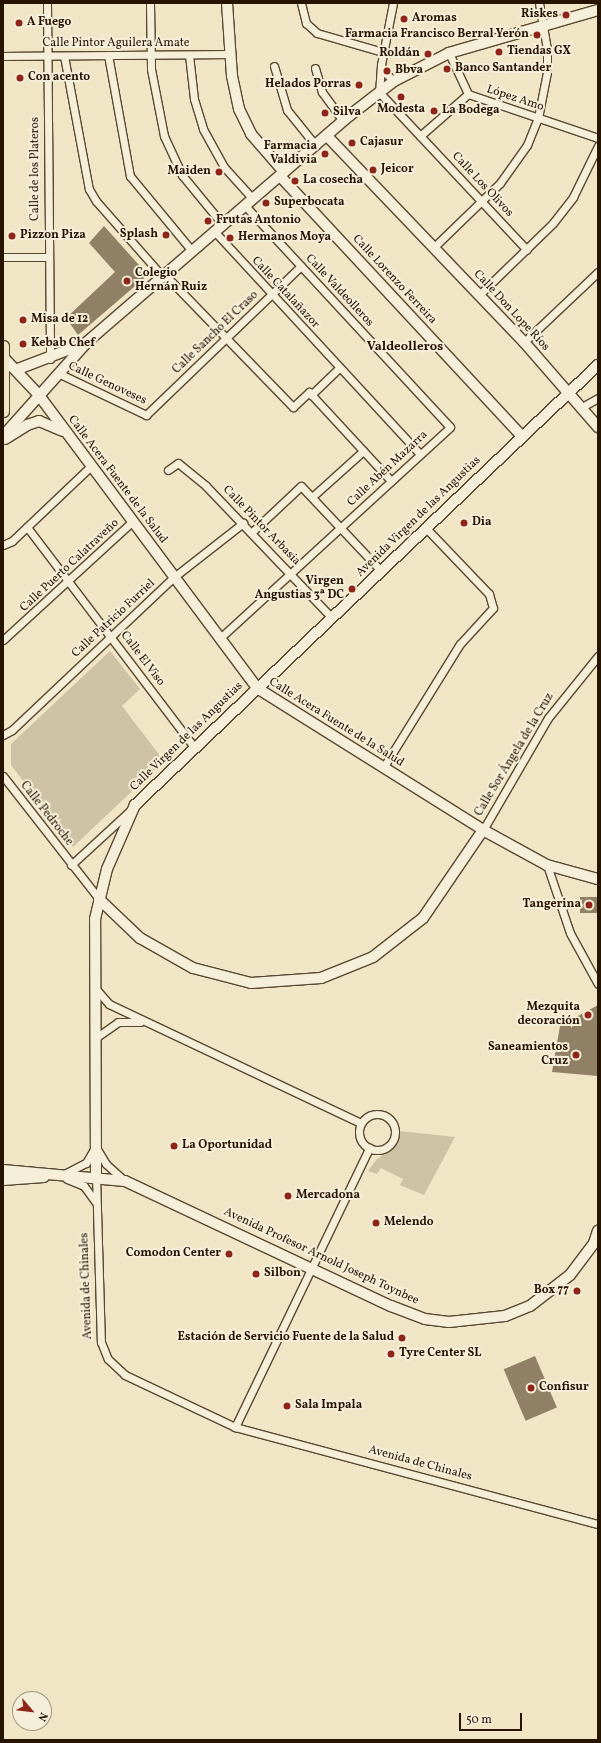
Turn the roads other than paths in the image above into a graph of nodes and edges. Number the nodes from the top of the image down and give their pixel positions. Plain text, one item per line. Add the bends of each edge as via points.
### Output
1 (47, 3) edge
2 (150, 3) edge
3 (227, 3) edge
4 (300, 3) edge
5 (393, 3) edge
6 (538, 3) edge
7 (598, 10) edge
8 (541, 25) junction
9 (383, 52) junction
10 (450, 53) junction
11 (230, 54) junction
12 (108, 55) junction
13 (150, 55) junction
14 (189, 55) junction
15 (3, 56) edge
16 (47, 56) junction
17 (64, 56) junction
18 (380, 65) junction
19 (274, 66) dead end
20 (315, 68) dead end
21 (394, 81) junction
22 (379, 92) junction
23 (468, 94) junction
24 (538, 118) junction
25 (343, 121) junction
26 (327, 136) junction
27 (420, 136) junction
28 (598, 138) edge
29 (316, 146) junction
30 (598, 146) edge
31 (282, 174) junction
32 (253, 199) junction
33 (482, 202) junction
34 (245, 206) junction
35 (219, 229) junction
36 (433, 248) junction
37 (527, 250) junction
38 (192, 251) junction
39 (48, 256) junction
40 (3, 257) edge
41 (301, 266) junction
42 (598, 272) edge
43 (164, 276) junction
44 (272, 295) junction
45 (479, 295) junction
46 (226, 339) junction
47 (87, 342) junction
48 (524, 342) junction
49 (3, 346) edge
50 (4, 358) edge
51 (50, 359) junction
52 (598, 365) edge
53 (339, 368) junction
54 (18, 369) junction
55 (58, 374) junction
56 (567, 393) junction
57 (38, 394) junction
58 (311, 395) junction
59 (598, 398) edge
60 (580, 408) junction
61 (3, 411) edge
62 (146, 415) joint
63 (450, 426) joint
64 (598, 426) edge
65 (64, 432) junction
66 (3, 436) edge
67 (522, 436) junction
68 (3, 440) edge
69 (363, 451) junction
70 (420, 454) junction
71 (90, 467) junction
72 (168, 470) dead end
73 (391, 481) junction
74 (312, 497) junction
75 (132, 522) junction
76 (243, 522) junction
77 (27, 527) junction
78 (342, 527) junction
79 (426, 528) junction
80 (252, 532) junction
81 (3, 545) edge
82 (381, 571) junction
83 (291, 573) junction
84 (174, 577) junction
85 (69, 583) junction
86 (332, 618) junction
87 (110, 637) junction
88 (220, 638) junction
89 (3, 640) edge
90 (598, 656) edge
91 (258, 688) junction
92 (3, 734) edge
93 (195, 748) junction
94 (383, 768) junction
95 (3, 776) edge
96 (135, 805) junction
97 (483, 830) junction
98 (71, 865) junction
99 (547, 865) junction
100 (598, 879) edge
101 (99, 899) junction
102 (93, 983) junction
103 (598, 984) edge
104 (146, 1023) junction
105 (94, 1039) junction
106 (361, 1123) junction
107 (96, 1143) junction
108 (369, 1148) junction
109 (3, 1170) edge
110 (64, 1174) junction
111 (76, 1174) junction
112 (51, 1176) junction
113 (96, 1176) junction
114 (3, 1180) edge
115 (125, 1181) junction
116 (97, 1210) junction
117 (598, 1232) edge
118 (596, 1244) edge
119 (312, 1267) junction
120 (235, 1427) junction
121 (598, 1524) edge

1 - 16 street, Calle de los Plateros
2 - 13 street, Calle Catalañazor
3 - 11 street, Calle Lorenzo Ferreira
4 - 9 street via 306,23 317,33
5 - 9 street
6 - 8 street
7 - 8 street
8 - 10 street
8 - 24 street via 547,49 547,72
9 - 18 street
10 - 21 street
10 - 23 street, López Amo
11 - 14 street, Calle Pintor Aguilera Amate
11 - 31 street, Calle Lorenzo Ferreira via 235,96 245,123
12 - 13 street, Calle Pintor Aguilera Amate
12 - 17 street, Calle Pintor Aguilera Amate
12 - 38 street via 130,176
13 - 14 street, Calle Pintor Aguilera Amate
13 - 35 street, Calle Catalañazor via 158,118 170,152
14 - 32 street via 194,99 203,129 224,167
15 - 16 street, Calle Pintor Aguilera Amate
16 - 17 street, Calle Pintor Aguilera Amate
16 - 39 street, Calle de los Plateros
17 - 43 street via 89,189 99,205
18 - 21 street
18 - 22 street
19 - 29 street via 287,110
20 - 25 street via 322,92
21 - 22 street
22 - 25 street
22 - 27 street, Calle Los Olivos
23 - 24 street, López Amo
23 - 27 street
24 - 28 street, López Amo
24 - 33 street via 515,165
25 - 26 street
26 - 29 street
26 - 36 street, Calle Don Lope Ríos
27 - 33 street, Calle Los Olivos
29 - 31 street
30 - 37 street via 573,197
31 - 32 street
31 - 67 street, Calle Lorenzo Ferreira
32 - 34 street
33 - 36 street
33 - 37 street, Calle Los Olivos
34 - 35 street
34 - 41 street, Calle Valdeolleros
35 - 38 street
35 - 44 street, Calle Catalañazor
36 - 45 street, Calle Don Lope Ríos
37 - 45 street
38 - 43 street
39 - 40 street
39 - 51 street, Calle de los Plateros
41 - 44 street, Calle Sancho El Craso
41 - 63 street, Calle Valdeolleros
42 - 48 street
43 - 46 street
43 - 47 street
44 - 46 street, Calle Sancho El Craso
44 - 53 street, Calle Catalañazor
45 - 48 street, Calle Don Lope Ríos
46 - 58 street via 293,407 309,392
46 - 62 street, Calle Sancho El Craso
47 - 51 street
47 - 55 street
48 - 56 street, Calle Don Lope Ríos
49 - 50 main road
50 - 54 street, Calle Acera Fuente de la Salud
50 - 61 main road
51 - 54 street
52 - 56 street, Avenida Virgen de las Angustias
53 - 58 street
53 - 70 street, Calle Catalañazor
54 - 57 street, Calle Acera Fuente de la Salud
55 - 57 street
55 - 62 street, Calle Genoveses
56 - 60 street, Calle Don Lope Ríos
56 - 67 street, Avenida Virgen de las Angustias
57 - 65 street, Calle Acera Fuente de la Salud
57 - 66 street
58 - 69 street
59 - 60 street
60 - 64 street, Calle Don Lope Ríos
63 - 70 street, Calle Abén Mazarra
65 - 68 street via 39,421 27,425
65 - 71 street, Calle Acera Fuente de la Salud
67 - 79 street, Avenida Virgen de las Angustias
69 - 73 street
69 - 74 street
70 - 73 street, Calle Abén Mazarra
71 - 75 street, Calle Acera Fuente de la Salud
71 - 77 street
72 - 76 street, Calle Pintor Arbasia via 178,463
73 - 78 street, Calle Abén Mazarra
74 - 78 street
74 - 80 street via 301,486
75 - 84 street, Calle Acera Fuente de la Salud
75 - 85 street, Calle Puerto Calatraveño
76 - 80 street, Calle Pintor Arbasia
76 - 84 street, Calle Patricio Furriel
77 - 81 street
77 - 85 street, Calle El Viso
78 - 82 street
78 - 83 street, Calle Abén Mazarra
79 - 82 street, Avenida Virgen de las Angustias
79 - 94 street via 489,594 493,608 460,644
80 - 83 street, Calle Pintor Arbasia
82 - 86 street, Avenida Virgen de las Angustias
83 - 86 street, Calle Pintor Arbasia
83 - 88 street
84 - 87 street, Calle Patricio Furriel
84 - 88 street, Calle Acera Fuente de la Salud
85 - 87 street, Calle El Viso
85 - 89 street, Calle Puerto Calatraveño
86 - 91 street, Avenida Virgen de las Angustias
87 - 92 street, Calle Patricio Furriel via 12,730
87 - 93 street, Calle El Viso
88 - 91 street, Calle Acera Fuente de la Salud
90 - 97 street, Calle Sor Ángela de la Cruz via 548,718
91 - 93 street, Calle Virgen de las Angustias
91 - 94 street, Calle Acera Fuente de la Salud
93 - 96 street, Calle Virgen de las Angustias
94 - 97 street, Calle Acera Fuente de la Salud
95 - 98 street, Calle Pedroche
96 - 98 street, Calle Virgen de las Angustias
96 - 101 street, Calle Virgen de las Angustias via 119,836
97 - 99 street, Calle Acera Fuente de la Salud
97 - 101 street via 423,918 408,933 373,957 321,978 251,983 193,968 140,938
98 - 101 street, Calle Pedroche
99 - 100 street, Calle Acera Fuente de la Salud
99 - 103 street via 570,933
101 - 102 street, Calle Virgen de las Angustias via 95,919
102 - 104 street via 98,994 108,1004
102 - 105 street, Avenida de Chinales
104 - 105 street via 118,1022
104 - 106 street
105 - 107 street, Avenida de Chinales
106 - 108 street via 361,1140
106 - 108 street via 376,1114 388,1118 394,1128 390,1144 380,1150
107 - 110 street, Avenida de Chinales via 86,1163
107 - 113 street, Avenida de Chinales
107 - 115 street, Avenida de Chinales via 106,1164
108 - 119 street
109 - 110 street, Avenida Profesor Arnold Joseph Toynbee
110 - 111 street, Avenida Profesor Arnold Joseph Toynbee
111 - 112 street, Avenida Profesor Arnold Joseph Toynbee
111 - 113 street, Avenida Profesor Arnold Joseph Toynbee
112 - 114 street, Avenida Profesor Arnold Joseph Toynbee
112 - 116 street, Avenida de Chinales via 67,1178 84,1186 92,1193
113 - 115 street, Avenida Profesor Arnold Joseph Toynbee
113 - 116 street, Avenida de Chinales
115 - 119 street, Avenida Profesor Arnold Joseph Toynbee
116 - 120 street, Avenida de Chinales via 101,1332 108,1359 130,1378
117 - 118 street, Avenida Profesor Arnold Joseph Toynbee
118 - 119 street, Avenida Profesor Arnold Joseph Toynbee via 570,1275 551,1292 505,1316 474,1322 425,1319 391,1306
119 - 120 street
120 - 121 street, Avenida de Chinales

